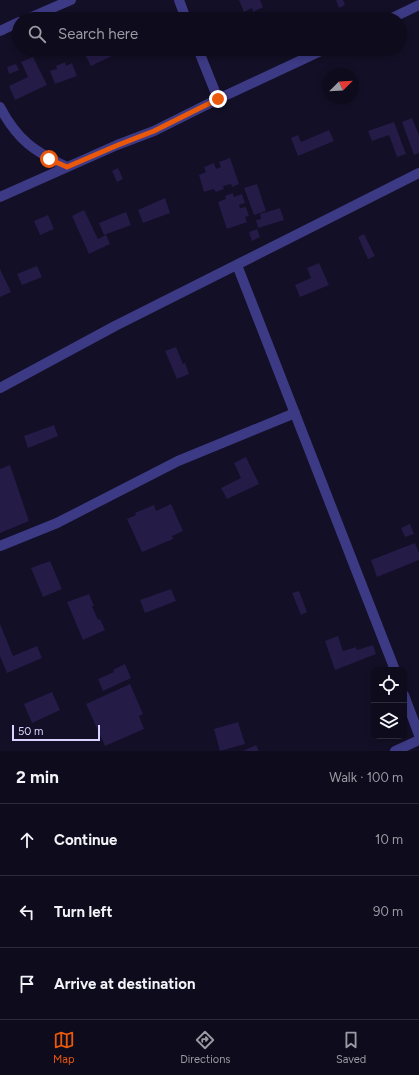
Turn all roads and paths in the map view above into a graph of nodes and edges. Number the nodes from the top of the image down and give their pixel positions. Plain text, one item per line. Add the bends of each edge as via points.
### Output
1 (71, 0) edge
2 (179, 0) edge
3 (419, 5) edge
4 (43, 12) edge
5 (183, 12) edge
6 (404, 12) edge
7 (12, 25) edge
8 (0, 31) edge
9 (201, 56) edge
10 (310, 56) edge
11 (218, 99) junction
12 (0, 107) edge
13 (67, 167) junction
14 (419, 173) edge
15 (0, 197) edge
16 (237, 265) junction
17 (0, 388) edge
18 (295, 413) junction
19 (0, 546) edge
20 (394, 667) edge
21 (407, 703) edge
22 (419, 735) edge
23 (419, 740) edge
24 (395, 751) edge

1 - 4 street
2 - 5 street
3 - 6 street
7 - 8 street
9 - 11 street
10 - 11 street
11 - 13 street via 154,131
12 - 13 street via 21,139 34,150
13 - 15 street
14 - 16 street
16 - 17 street via 115,326
16 - 18 street
18 - 19 street via 178,461 58,523
18 - 20 street
21 - 22 street
23 - 24 street

